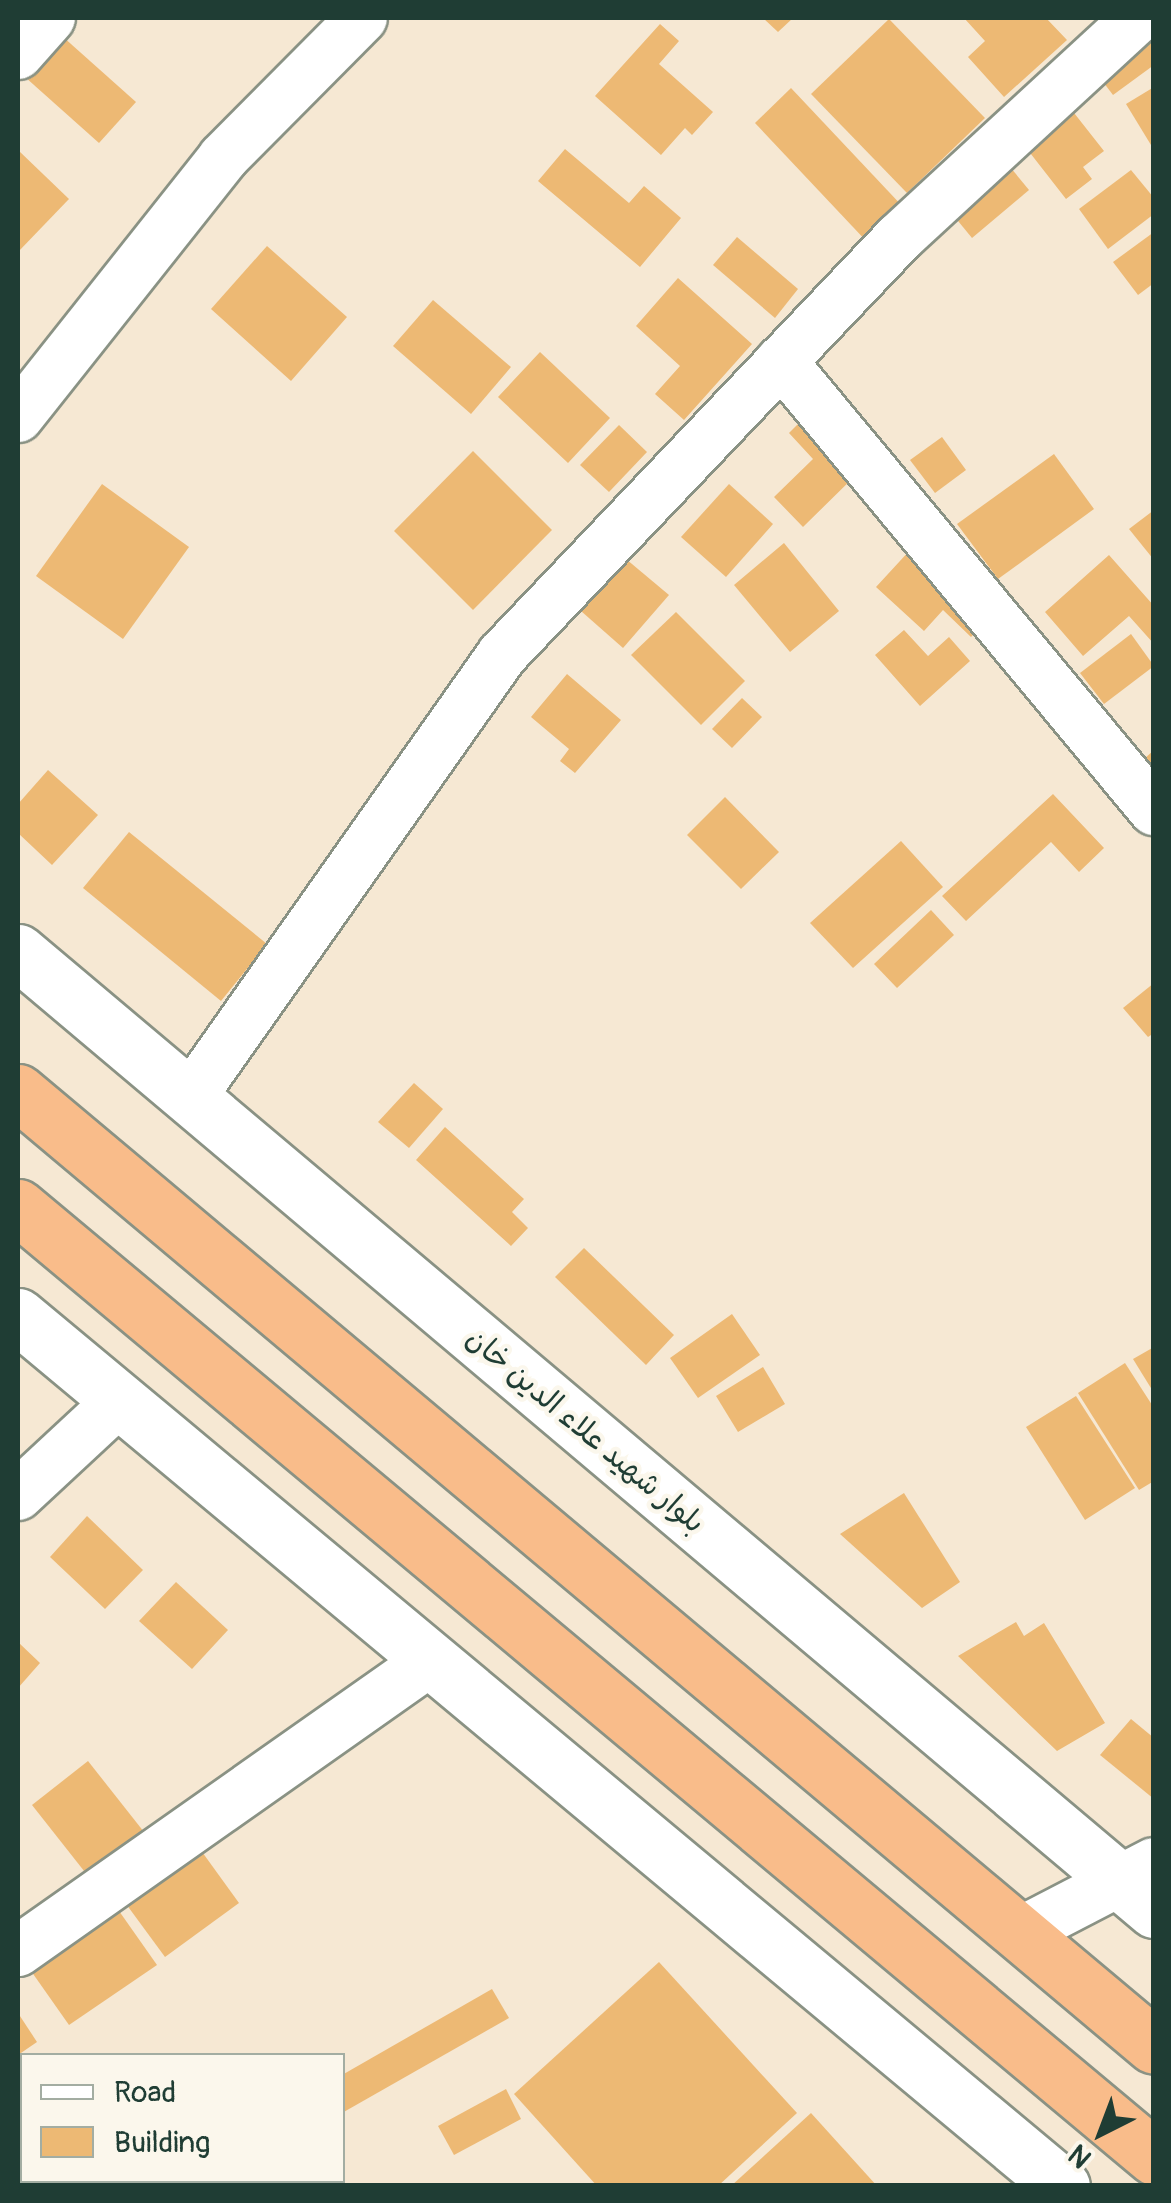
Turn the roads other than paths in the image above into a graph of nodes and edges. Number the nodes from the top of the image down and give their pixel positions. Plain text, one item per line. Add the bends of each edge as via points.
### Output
1 (50, 18) edge
2 (362, 18) edge
3 (1136, 18) edge
4 (18, 54) edge
5 (781, 362) junction
6 (18, 417) edge
7 (1154, 810) edge
8 (18, 952) edge
9 (18, 1092) edge
10 (190, 1098) junction
11 (18, 1207) edge
12 (18, 1316) edge
13 (119, 1401) junction
14 (18, 1495) edge
15 (430, 1661) junction
16 (1142, 1884) edge
17 (1019, 1933) junction
18 (18, 1951) edge
19 (1154, 2046) edge
20 (1154, 2157) edge
21 (1062, 2186) edge

1 - 4 street
2 - 6 street via 223,158
3 - 5 street via 898,238
5 - 7 street
5 - 10 street via 502,655
8 - 10 street, بلوار شهید علاء الدین خان
9 - 17 highway
10 - 16 street, بلوار شهید علاء الدین خان
11 - 20 highway
12 - 13 street
13 - 14 street
13 - 15 street
15 - 18 street
15 - 21 street
16 - 17 street
17 - 19 highway

